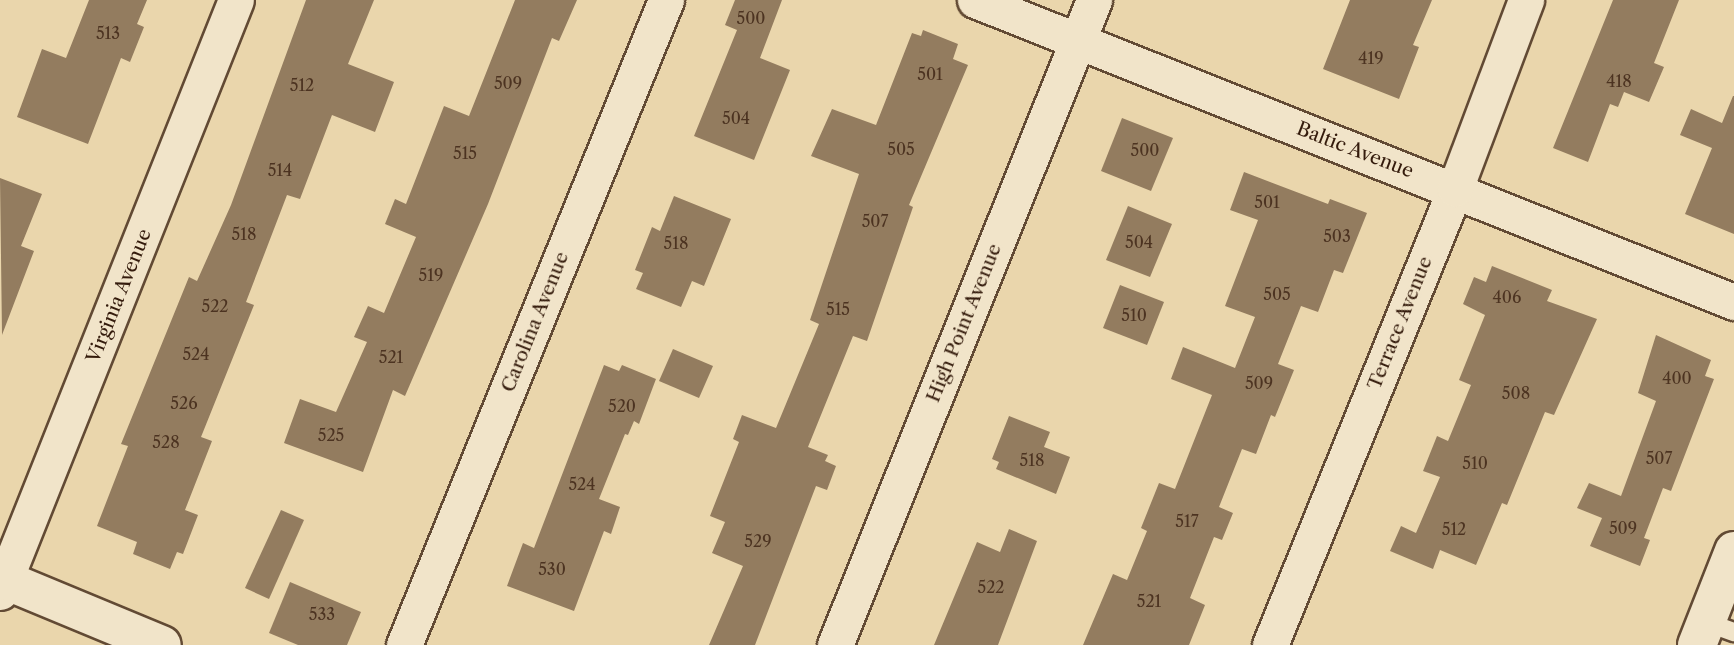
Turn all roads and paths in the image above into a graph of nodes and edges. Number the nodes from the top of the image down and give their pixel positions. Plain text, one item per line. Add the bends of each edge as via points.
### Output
1 (236, 0) edge
2 (666, 0) edge
3 (975, 0) edge
4 (1094, 0) edge
5 (1526, 0) edge
6 (1078, 41) junction
7 (1455, 189) junction
8 (1734, 302) edge
9 (1734, 551) edge
10 (2, 584) edge
11 (1712, 633) edge
12 (162, 645) edge
13 (404, 645) edge
14 (835, 645) edge
15 (1270, 645) edge

1 - 10 street, Virginia Avenue
2 - 13 street, Carolina Avenue
3 - 6 street, Baltic Avenue
4 - 6 street, High Point Avenue
5 - 7 street, Terrace Avenue
6 - 7 street, Baltic Avenue
6 - 14 street, High Point Avenue
7 - 8 street, Baltic Avenue
7 - 15 street, Terrace Avenue
9 - 11 street
10 - 12 street

